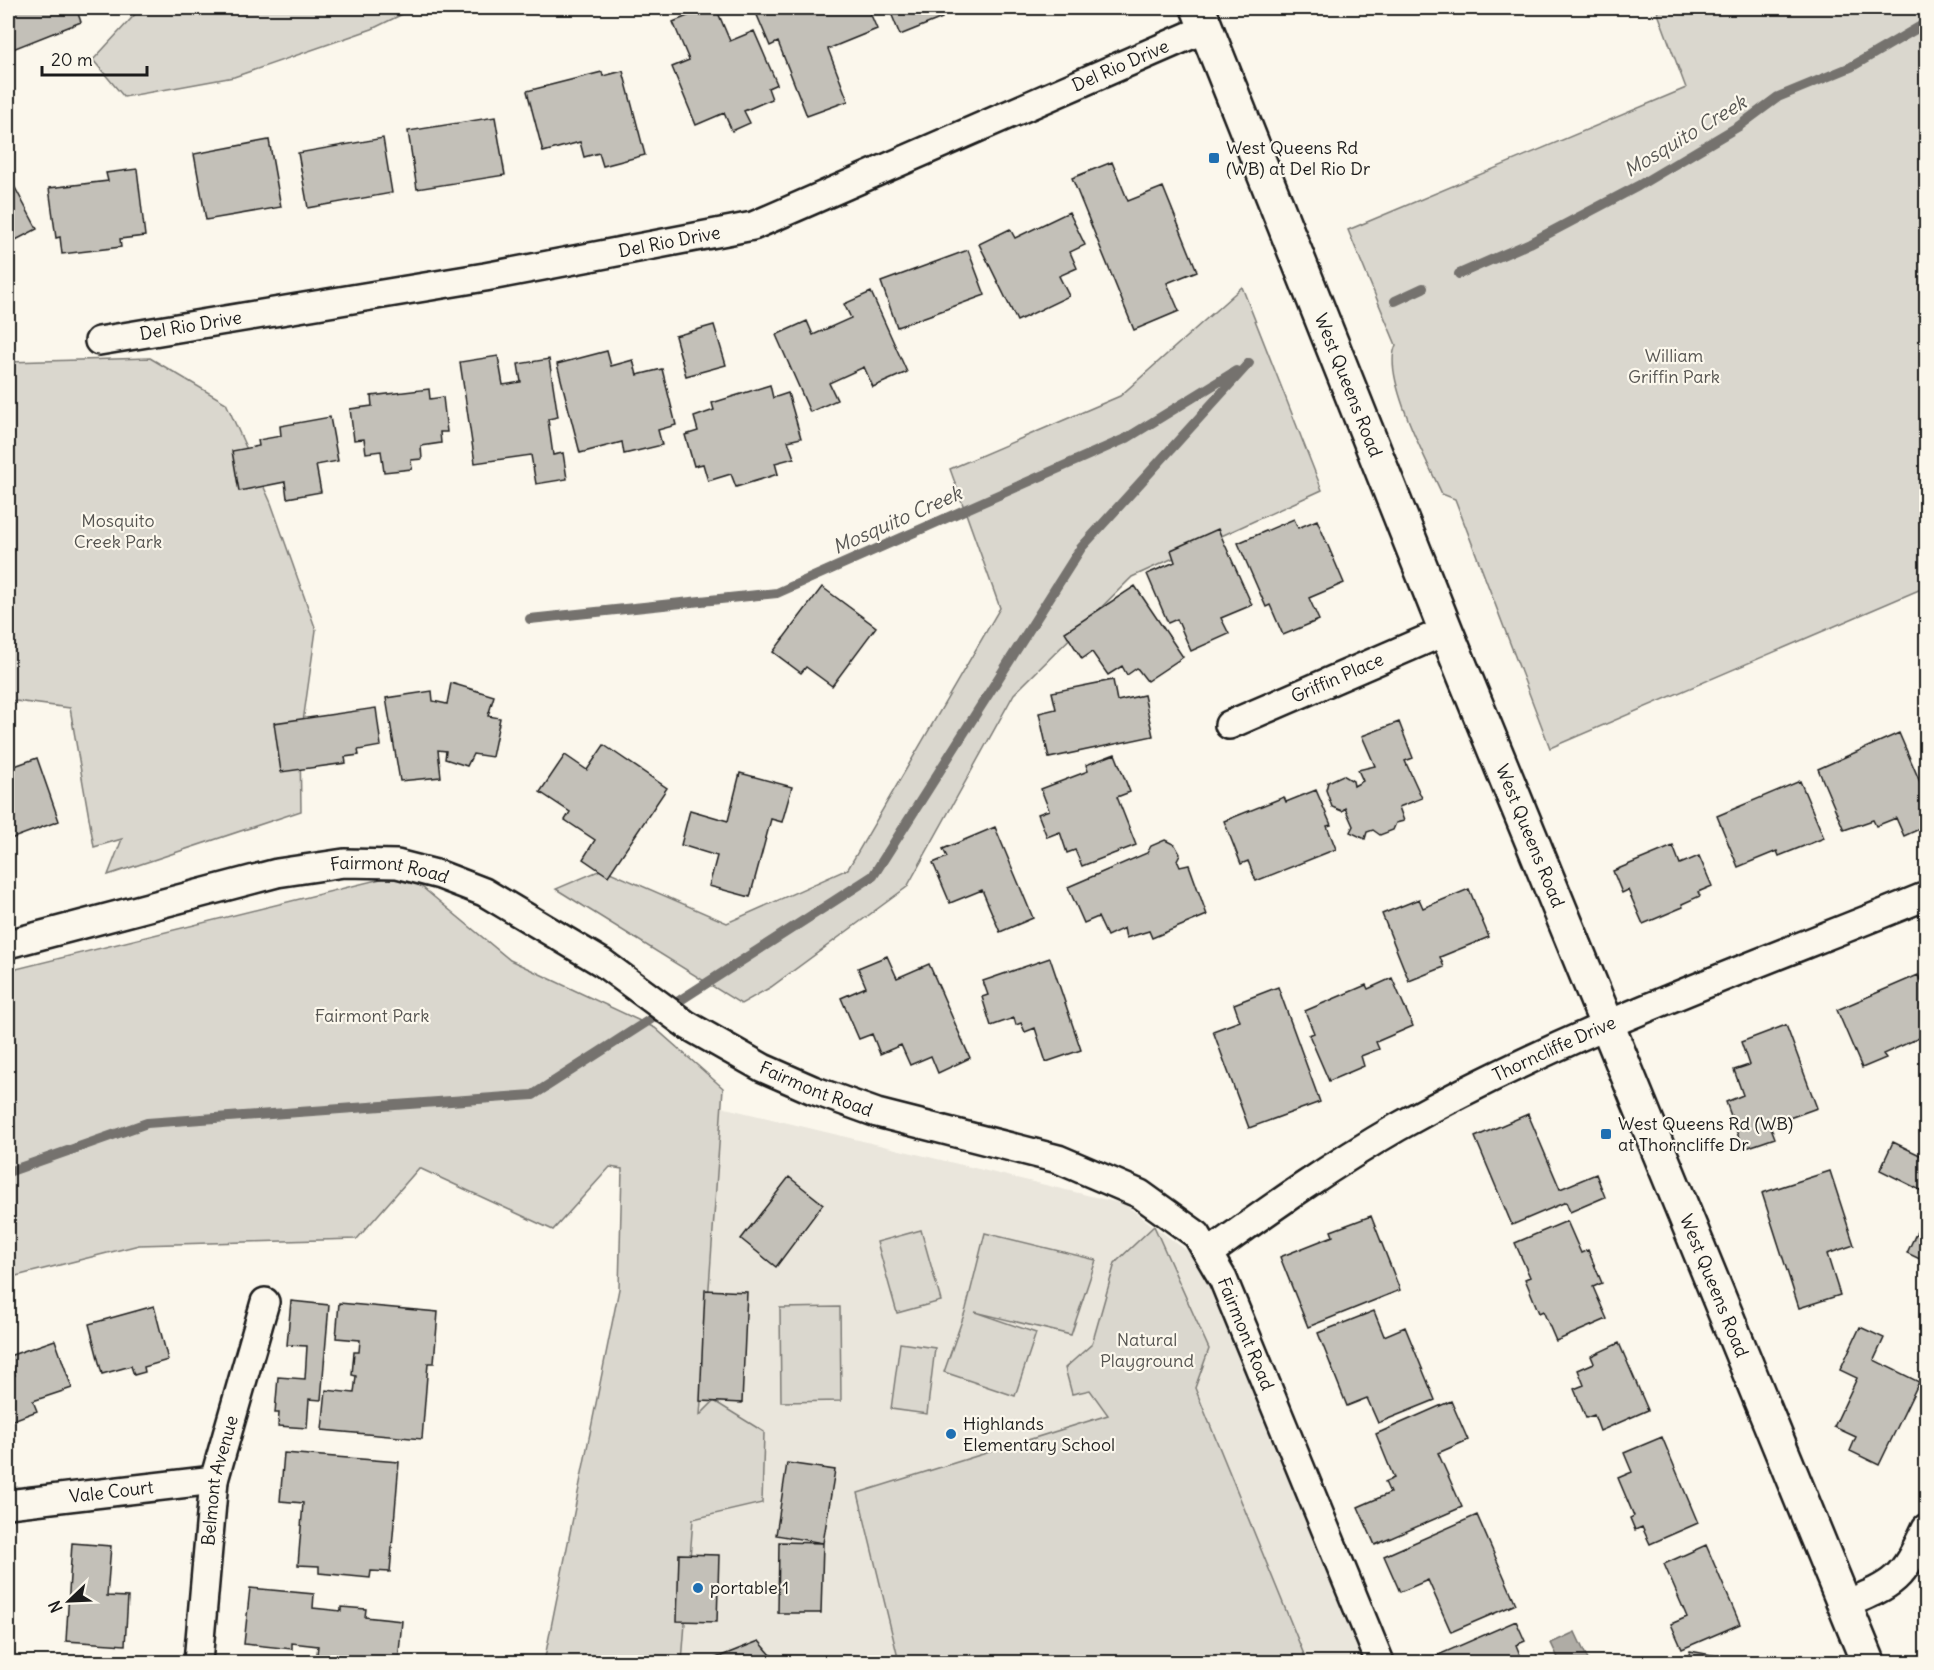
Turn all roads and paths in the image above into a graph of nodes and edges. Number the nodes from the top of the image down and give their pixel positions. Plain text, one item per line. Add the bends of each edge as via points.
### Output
1 (1203, 18) edge
2 (99, 341) dead end
3 (1446, 631) junction
4 (1229, 725) dead end
5 (1926, 896) edge
6 (8, 944) edge
7 (1608, 1026) junction
8 (1209, 1253) junction
9 (266, 1302) dead end
10 (214, 1480) junction
11 (8, 1504) edge
12 (1926, 1528) edge
13 (1844, 1605) junction
14 (198, 1662) edge
15 (1380, 1662) edge
16 (1868, 1662) edge

1 - 2 street, Del Rio Drive via 753,226 486,277
1 - 3 main road, West Queens Road
3 - 4 street, Griffin Place
3 - 7 main road, West Queens Road
5 - 7 street, Thorncliffe Drive
6 - 8 street, Fairmont Road via 277,873 344,863 397,864 440,875 484,891 630,981 687,1025 763,1068 877,1113 1058,1159 1115,1182 1140,1194 1197,1235
7 - 8 street, Thorncliffe Drive via 1476,1086 1400,1126 1301,1186
7 - 13 main road, West Queens Road
8 - 15 street, Fairmont Road
9 - 10 street, Belmont Avenue
10 - 11 street, Vale Court
10 - 14 street, Belmont Avenue
12 - 13 street via 1900,1576 1888,1586
13 - 16 main road, West Queens Road

